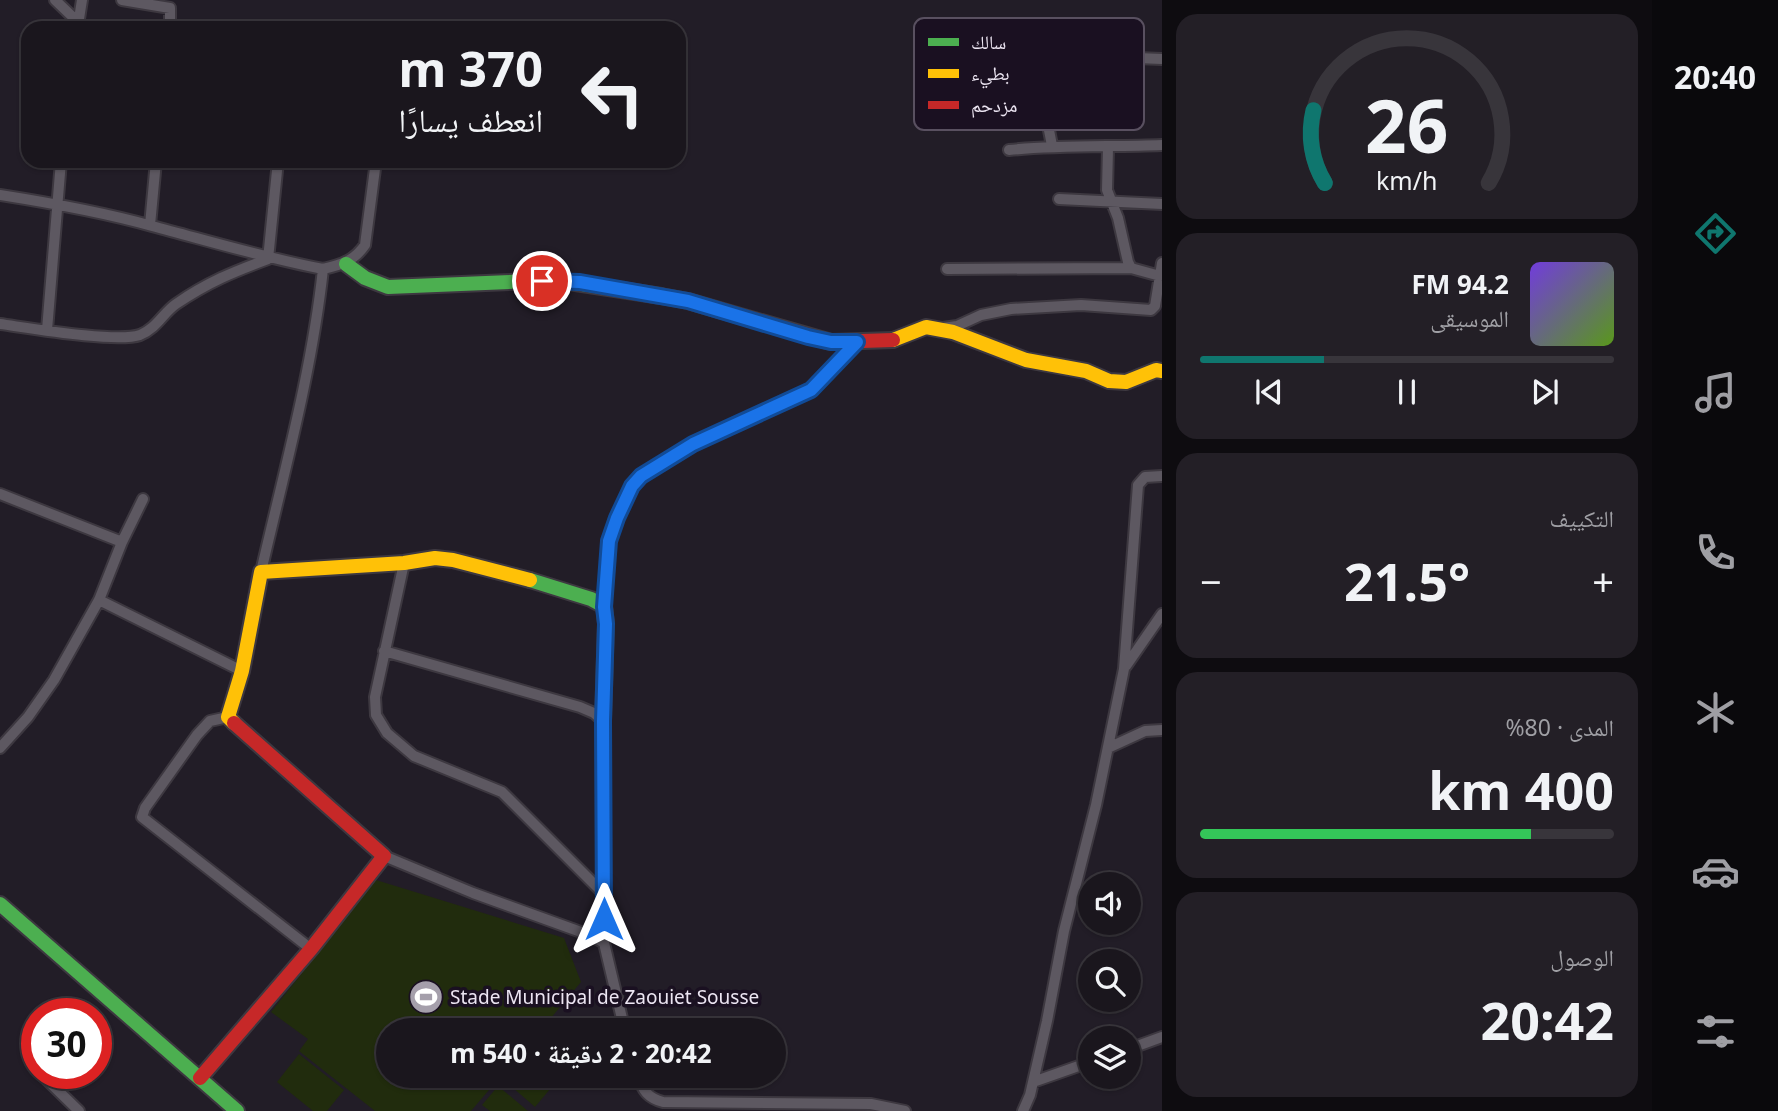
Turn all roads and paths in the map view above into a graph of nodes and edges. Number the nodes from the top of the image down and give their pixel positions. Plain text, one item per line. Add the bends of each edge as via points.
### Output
1 (55, 0) edge
2 (82, 0) edge
3 (122, 0) edge
4 (170, 4) edge
5 (74, 21) edge
6 (79, 21) edge
7 (1144, 58) edge
8 (1162, 59) edge
9 (1050, 130) edge
10 (1162, 145) edge
11 (1052, 146) junction
12 (1108, 148) junction
13 (1009, 150) dead end
14 (60, 168) edge
15 (155, 168) edge
16 (277, 168) edge
17 (375, 168) edge
18 (0, 195) edge
19 (1059, 200) dead end
20 (1110, 202) junction
21 (56, 204) junction
22 (1162, 204) edge
23 (150, 225) junction
24 (268, 259) junction
25 (1162, 263) edge
26 (346, 264) junction
27 (1131, 268) junction
28 (323, 269) junction
29 (947, 269) dead end
30 (1160, 276) junction
31 (0, 324) edge
32 (937, 329) junction
33 (47, 330) junction
34 (857, 342) junction
35 (1162, 370) edge
36 (1162, 476) edge
37 (0, 494) edge
38 (143, 499) dead end
39 (122, 542) junction
40 (404, 563) junction
41 (261, 572) junction
42 (99, 600) junction
43 (604, 607) junction
44 (1162, 614) edge
45 (384, 651) junction
46 (1124, 668) junction
47 (242, 671) junction
48 (228, 717) junction
49 (603, 721) junction
50 (1162, 730) edge
51 (0, 748) edge
52 (1108, 748) junction
53 (384, 856) junction
54 (604, 894) junction
55 (0, 904) edge
56 (604, 943) junction
57 (311, 949) junction
58 (622, 1018) edge
59 (1162, 1037) edge
60 (1141, 1045) edge
61 (1078, 1066) edge
62 (200, 1078) junction
63 (1033, 1082) junction
64 (643, 1088) edge
65 (57, 1089) edge
66 (234, 1110) edge
67 (79, 1111) edge
68 (903, 1111) edge
69 (1023, 1111) edge

1 - 5 street
2 - 6 street
3 - 4 street
7 - 8 street
9 - 11 street
10 - 12 street
11 - 12 street
11 - 13 street
12 - 20 street
14 - 21 street
15 - 23 street
16 - 24 street
17 - 26 street via 365,245
18 - 21 street
19 - 20 street
20 - 22 street
20 - 27 street
21 - 23 street
21 - 33 street
23 - 24 street
24 - 28 street
24 - 33 street via 219,277 137,336
25 - 30 street
26 - 28 street
26 - 34 street via 388,287 580,282 688,301 831,342
27 - 29 street
27 - 30 street
28 - 41 street via 308,366
30 - 32 street via 1151,310 1038,307 986,313
31 - 33 street
32 - 34 street via 926,327 896,340
32 - 35 street via 1026,360 1086,371 1109,381 1126,382
34 - 43 street via 811,390 693,444 641,476 632,486 609,541
36 - 46 street via 1145,477 1136,492
37 - 39 street
38 - 39 street
39 - 42 street
40 - 41 street
40 - 43 street via 453,560 552,586
40 - 45 street
41 - 47 street
42 - 47 street
42 - 51 street via 54,680
43 - 49 street
44 - 46 street
45 - 49 street via 580,707
45 - 54 street via 376,715 387,733 414,756 502,792
46 - 52 street
47 - 48 street
48 - 53 street
48 - 57 street via 210,721 197,736 142,817
49 - 54 street
50 - 52 street via 1145,731
52 - 63 street
53 - 56 street
53 - 57 street
54 - 56 street
55 - 62 street
56 - 58 street
57 - 62 street
59 - 60 street
61 - 63 street
62 - 66 street
63 - 69 street
64 - 68 street via 652,1099 663,1102 871,1104
65 - 67 street

